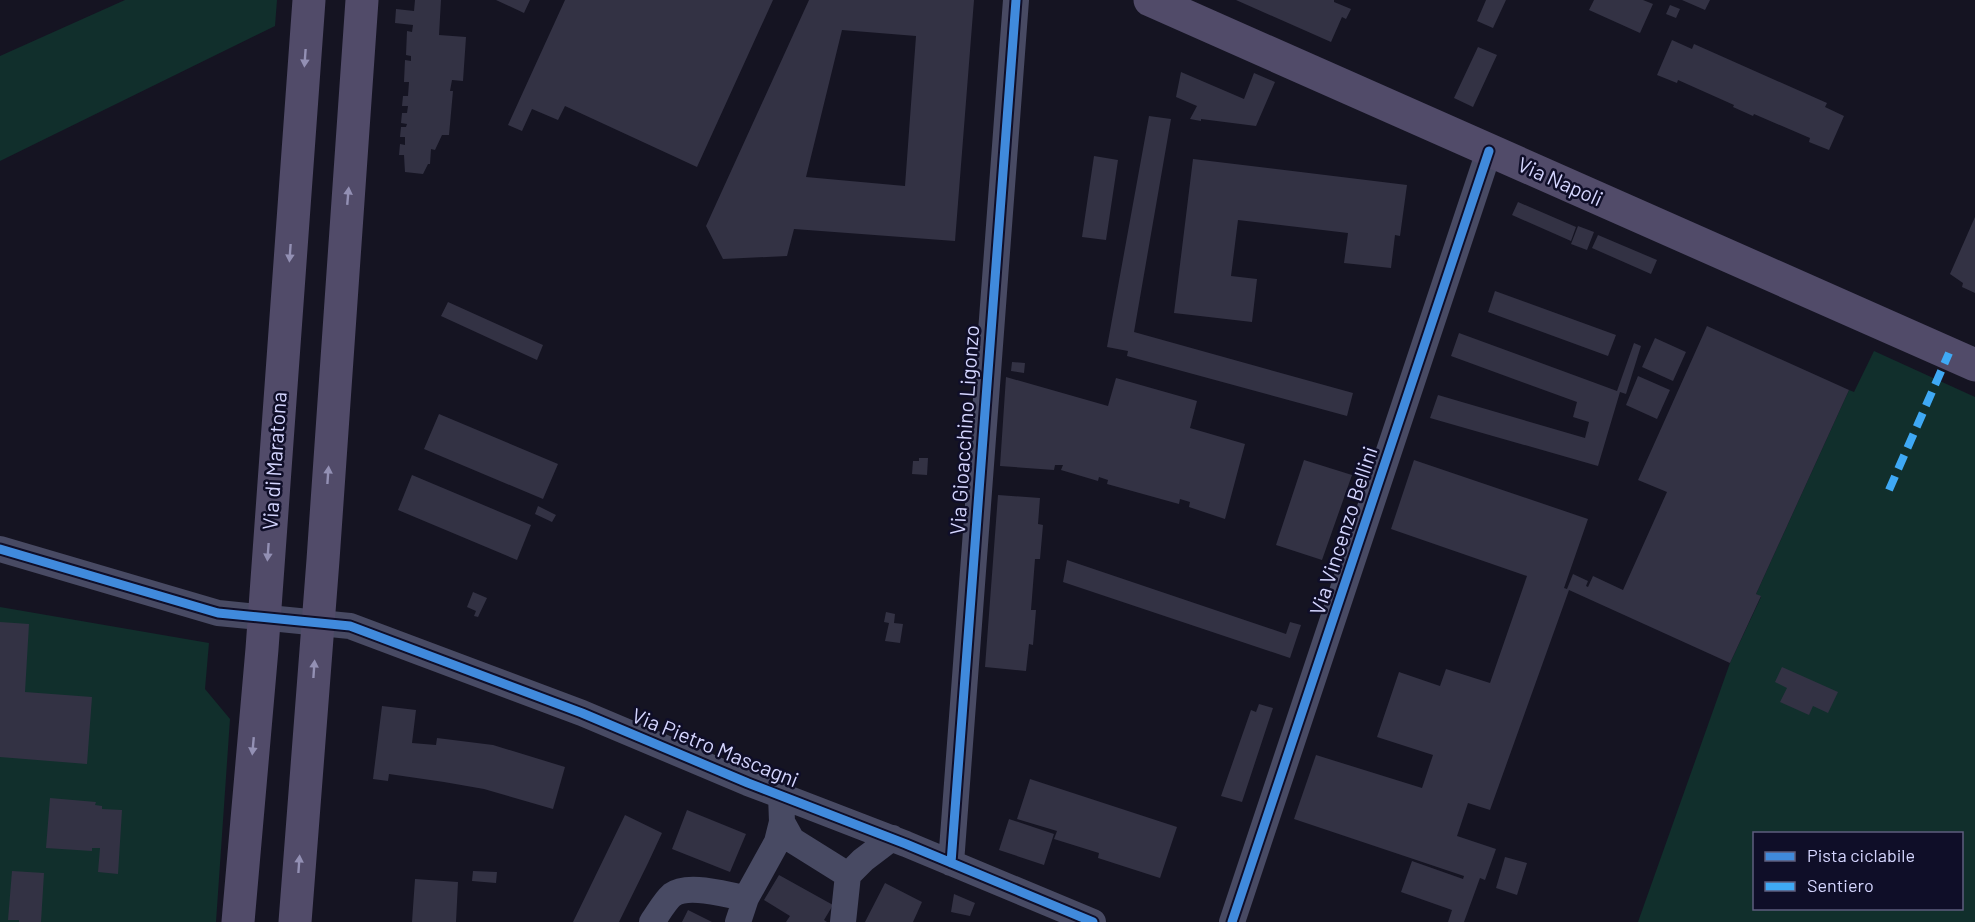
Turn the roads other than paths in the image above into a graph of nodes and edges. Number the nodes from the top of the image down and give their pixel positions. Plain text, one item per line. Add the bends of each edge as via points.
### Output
1 (309, 0) edge
2 (362, 0) edge
3 (1016, 0) edge
4 (1150, 0) edge
5 (1489, 151) junction
6 (1974, 361) edge
7 (0, 549) edge
8 (263, 618) junction
9 (318, 624) junction
10 (781, 795) junction
11 (782, 822) junction
12 (892, 838) junction
13 (951, 863) junction
14 (848, 875) junction
15 (746, 898) junction
16 (238, 922) edge
17 (295, 922) edge
18 (652, 922) edge
19 (738, 922) edge
20 (843, 922) edge
21 (1093, 922) edge
22 (1232, 922) edge

1 -> 8 main road, Via di Maratona
9 -> 2 main road
3 - 13 street, Via Gioacchino Ligonzo
4 - 5 main road, Via Napoli
5 - 6 main road, Via Napoli
5 - 22 street, Via Vincenzo Bellini
7 - 8 street, Via Pietro Mascagni via 202,609
8 - 9 street, Via Pietro Mascagni
8 -> 16 main road, Via di Maratona
9 - 10 street, Via Pietro Mascagni via 350,626 582,713
17 -> 9 main road
10 - 11 street
10 - 12 street, Via Pietro Mascagni
11 - 14 street via 792,840
11 - 15 street via 777,842
12 - 13 street, Via Pietro Mascagni
12 - 14 street
13 - 21 street, Via Pietro Mascagni
14 - 20 street
15 - 18 street via 681,890 670,897
15 - 19 street

